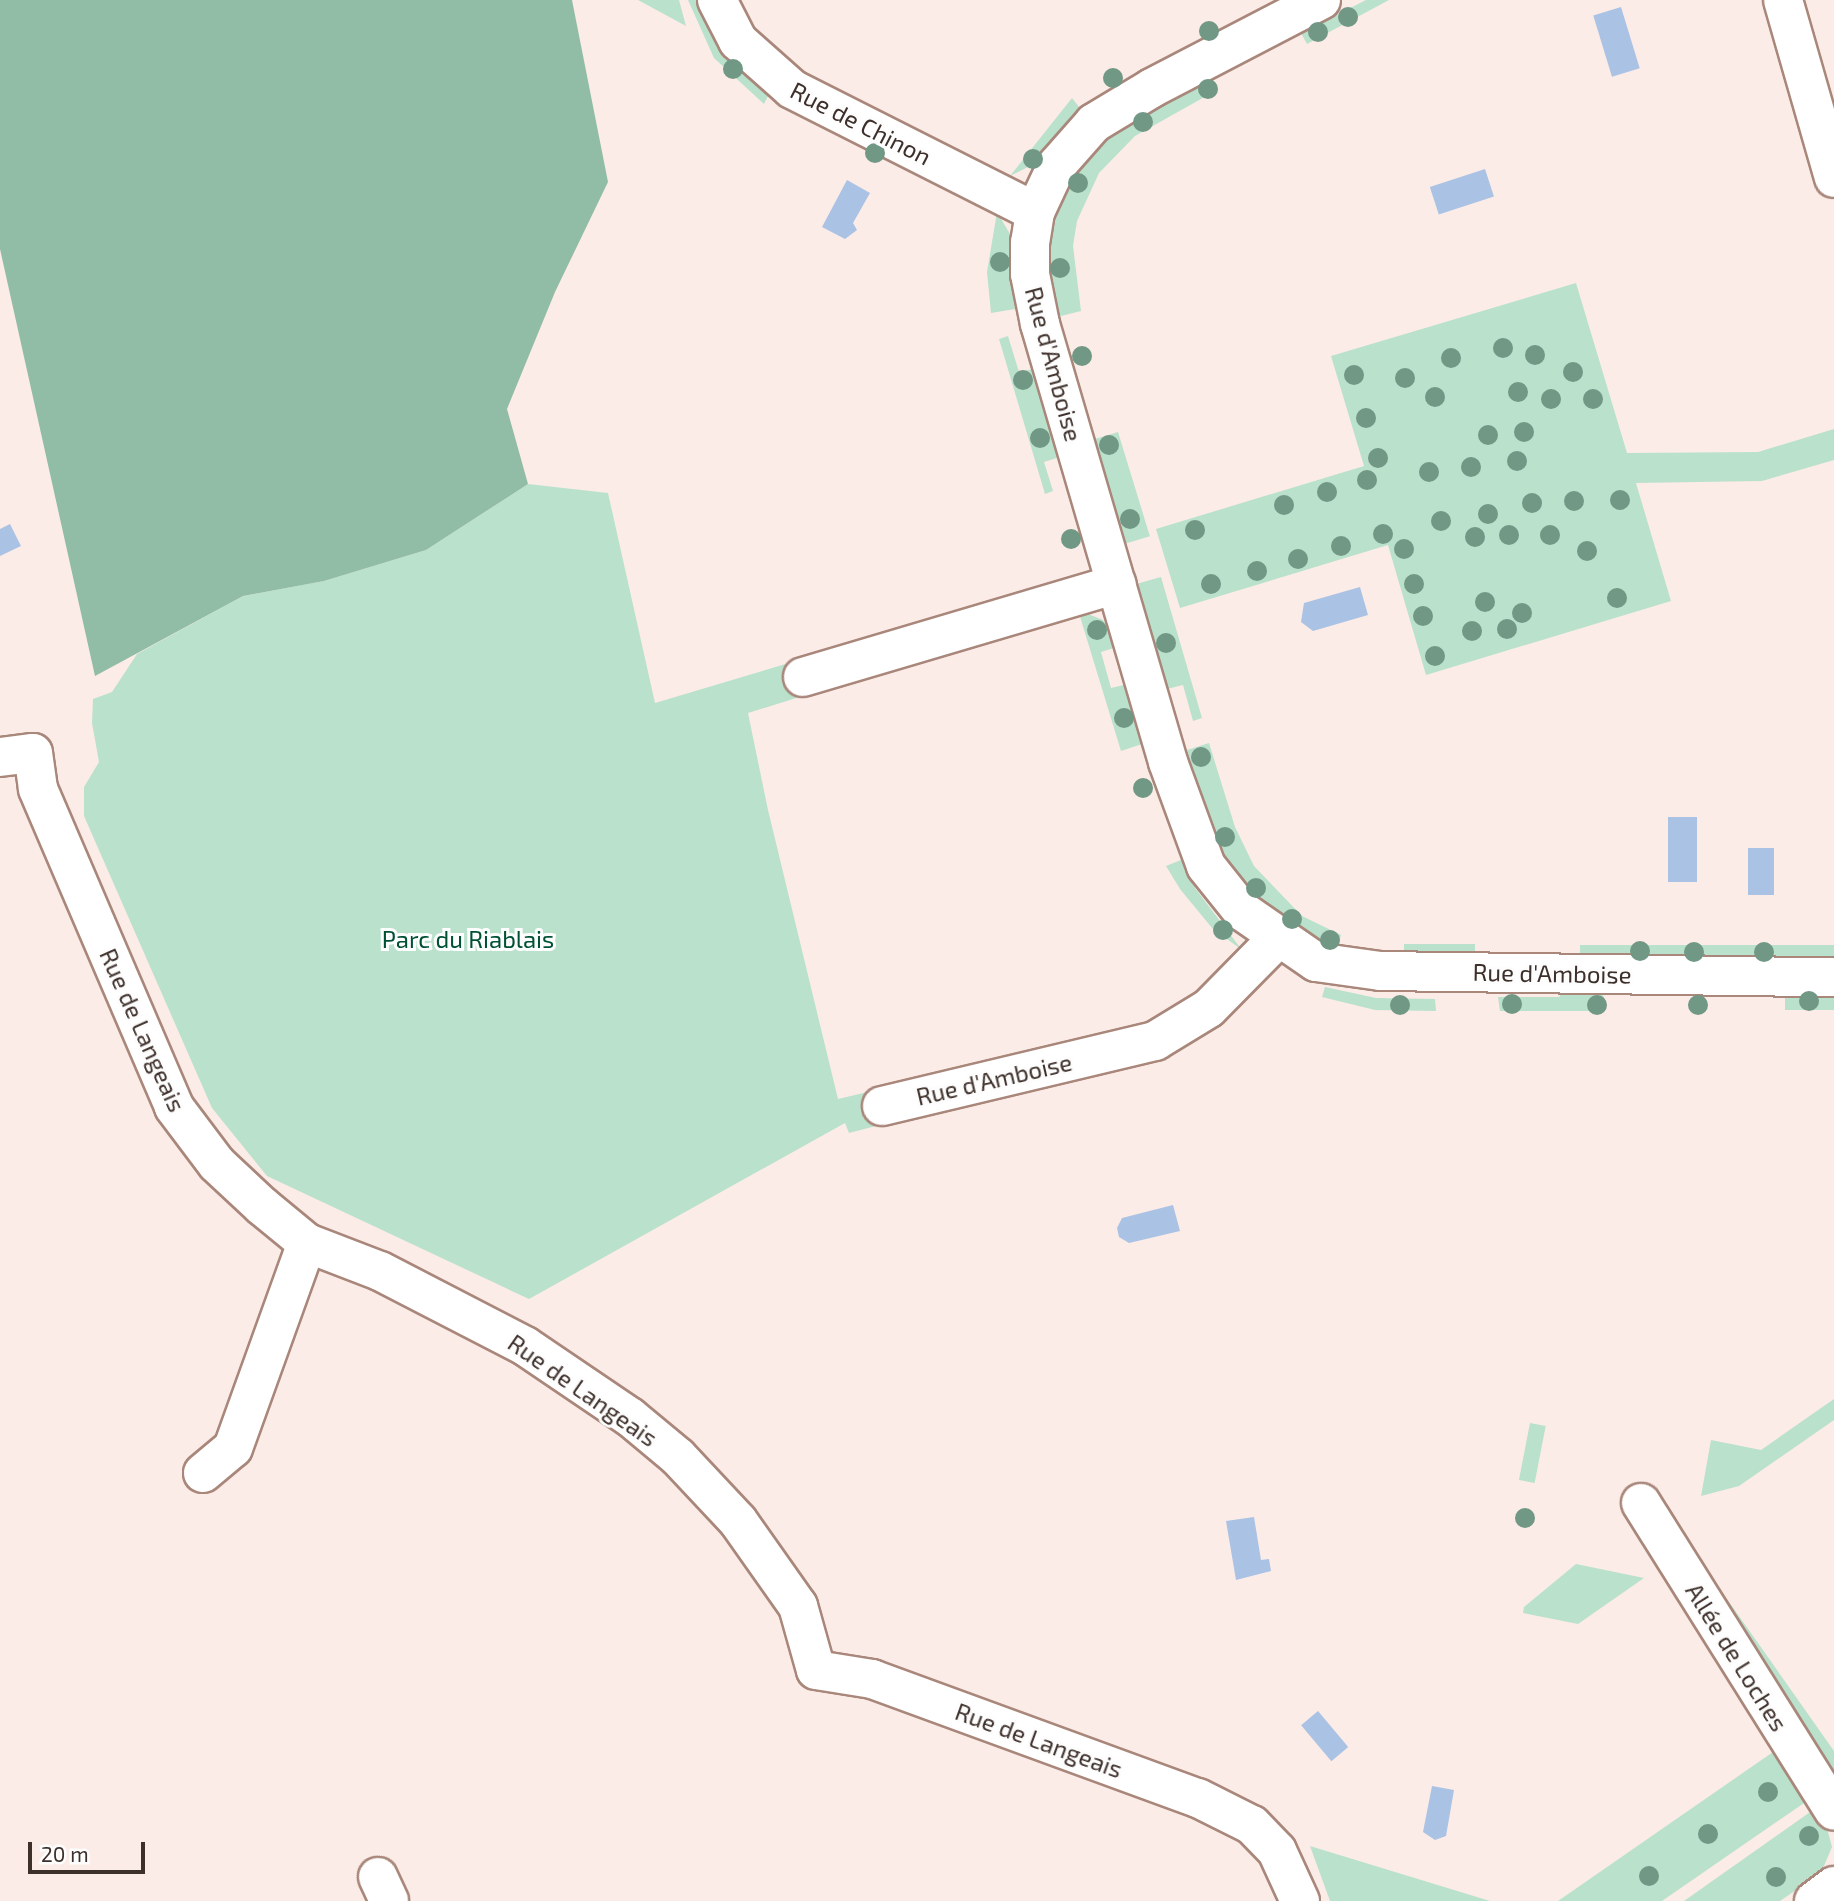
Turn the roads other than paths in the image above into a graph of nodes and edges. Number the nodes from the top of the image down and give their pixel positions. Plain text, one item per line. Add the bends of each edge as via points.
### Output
1 (718, 0) edge
2 (1321, 0) edge
3 (1783, 0) edge
4 (1834, 178) edge
5 (1035, 212) junction
6 (1117, 583) junction
7 (803, 677) dead end
8 (16, 755) edge
9 (1277, 939) junction
10 (1834, 977) edge
11 (882, 1105) dead end
12 (307, 1243) junction
13 (203, 1474) dead end
14 (1641, 1503) dead end
15 (1834, 1811) edge
16 (1834, 1886) edge
17 (1300, 1901) edge
18 (1814, 1901) edge

1 - 5 street, Rue de Chinon via 738,41 792,89
2 - 5 street, Rue d'Amboise via 1094,123 1057,165
3 - 4 street
5 - 6 street, Rue d'Amboise via 1030,242 1033,296
6 - 7 street
6 - 9 street, Rue d'Amboise via 1168,762 1206,866 1242,911
8 - 12 street, Rue de Langeais via 38,789 174,1107 217,1164
9 - 10 street, Rue d'Amboise via 1316,962 1380,971
9 - 11 street, Rue d'Amboise via 1209,1008 1155,1041
12 - 13 street via 233,1448
12 - 17 street, Rue de Langeais via 380,1271 482,1323 630,1417 678,1457 738,1521 798,1606 816,1670 872,1679 1198,1798 1252,1825 1278,1851
14 - 15 street, Allée de Loches
16 - 18 street

